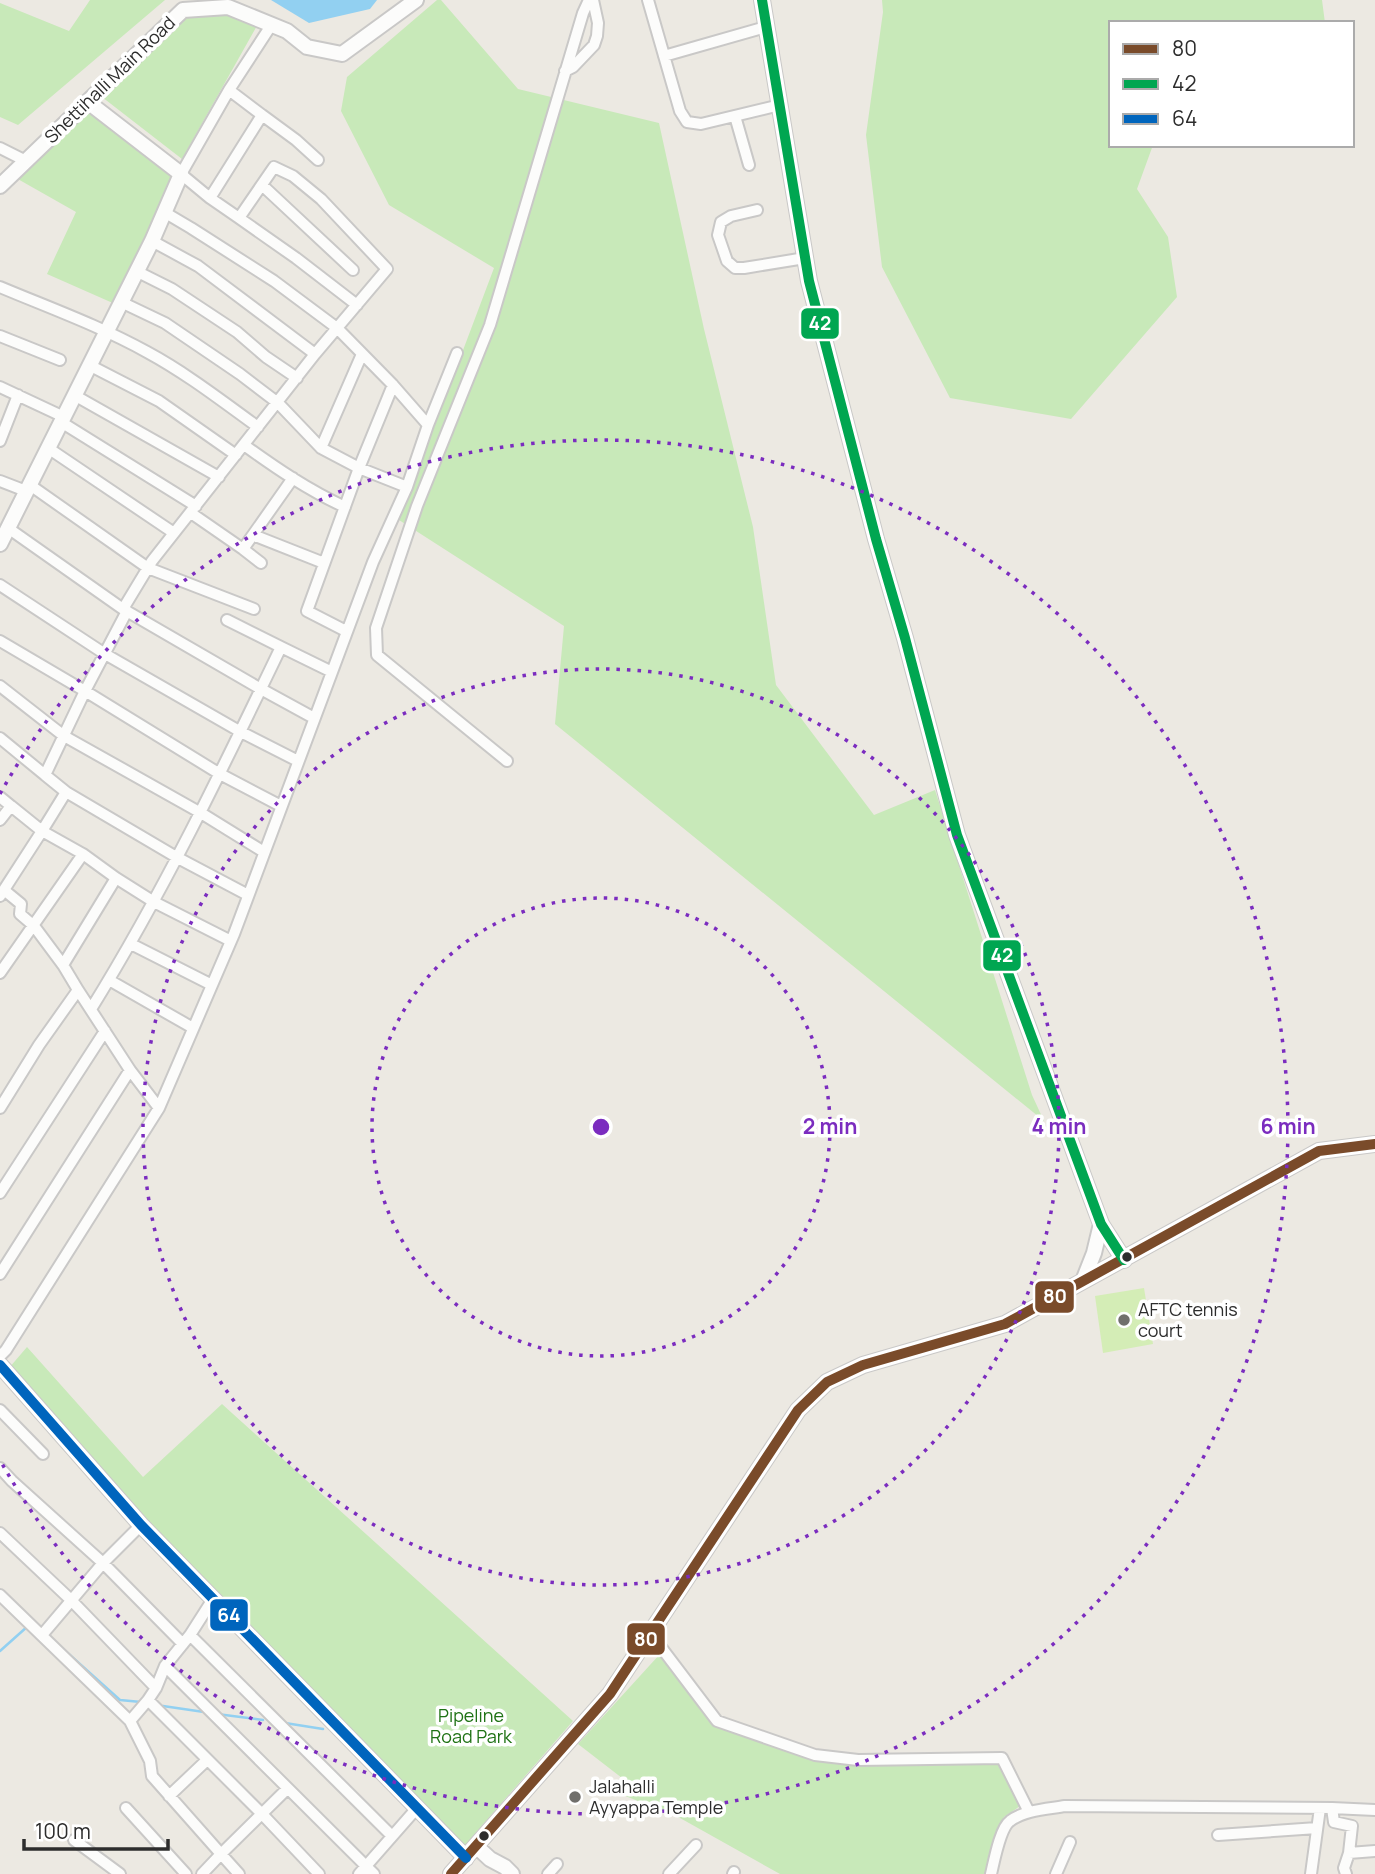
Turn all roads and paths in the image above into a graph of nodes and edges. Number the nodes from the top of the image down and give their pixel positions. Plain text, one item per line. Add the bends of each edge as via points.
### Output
1 (416, 0) edge
2 (591, 0) edge
3 (648, 0) edge
4 (762, 0) edge
5 (272, 24) junction
6 (766, 27) junction
7 (664, 56) junction
8 (565, 71) junction
9 (229, 90) junction
10 (88, 102) junction
11 (780, 105) junction
12 (262, 115) junction
13 (735, 116) junction
14 (0, 148) edge
15 (318, 160) dead end
16 (26, 161) junction
17 (748, 165) dead end
18 (181, 174) junction
19 (0, 186) edge
20 (262, 186) junction
21 (210, 198) junction
22 (757, 210) dead end
23 (164, 212) junction
24 (239, 218) junction
25 (152, 241) junction
26 (805, 258) junction
27 (353, 270) dead end
28 (136, 271) junction
29 (0, 287) edge
30 (121, 302) junction
31 (357, 305) junction
32 (337, 328) junction
33 (106, 331) junction
34 (0, 335) edge
35 (457, 353) dead end
36 (362, 354) junction
37 (315, 355) junction
38 (60, 360) dead end
39 (89, 365) junction
40 (297, 378) junction
41 (393, 385) junction
42 (0, 387) edge
43 (18, 395) junction
44 (74, 395) junction
45 (278, 403) junction
46 (62, 419) junction
47 (428, 425) junction
48 (258, 427) junction
49 (0, 441) edge
50 (244, 445) junction
51 (48, 448) junction
52 (321, 448) junction
53 (236, 455) junction
54 (359, 468) junction
55 (219, 477) junction
56 (293, 478) junction
57 (0, 481) edge
58 (407, 487) junction
59 (28, 488) junction
60 (345, 507) junction
61 (193, 510) junction
62 (174, 533) junction
63 (253, 535) junction
64 (3, 536) edge
65 (243, 549) junction
66 (261, 563) dead end
67 (324, 563) junction
68 (148, 568) junction
69 (0, 585) edge
70 (254, 609) dead end
71 (125, 610) junction
72 (227, 620) dead end
73 (346, 631) junction
74 (0, 641) edge
75 (281, 647) junction
76 (105, 654) junction
77 (332, 672) junction
78 (0, 686) edge
79 (261, 689) junction
80 (85, 691) junction
81 (314, 718) junction
82 (241, 732) junction
83 (64, 736) junction
84 (0, 738) edge
85 (298, 761) junction
86 (507, 761) dead end
87 (220, 774) junction
88 (46, 775) junction
89 (66, 792) junction
90 (0, 797) edge
91 (10, 806) junction
92 (281, 806) junction
93 (201, 813) junction
94 (0, 820) edge
95 (42, 831) junction
96 (264, 852) junction
97 (83, 854) junction
98 (178, 858) junction
99 (117, 878) junction
100 (2, 893) edge
101 (248, 895) junction
102 (154, 902) junction
103 (34, 926) junction
104 (231, 941) junction
105 (131, 944) junction
106 (63, 965) junction
107 (0, 973) edge
108 (109, 980) junction
109 (212, 985) junction
110 (78, 989) junction
111 (91, 1009) junction
112 (193, 1028) junction
113 (104, 1031) junction
114 (130, 1070) junction
115 (2, 1102) edge
116 (159, 1108) junction
117 (1375, 1144) edge
118 (0, 1193) edge
119 (1105, 1230) junction
120 (1143, 1249) junction
121 (1124, 1260) junction
122 (0, 1274) edge
123 (1083, 1282) junction
124 (0, 1360) edge
125 (0, 1410) edge
126 (43, 1454) dead end
127 (0, 1468) edge
128 (141, 1525) junction
129 (0, 1533) edge
130 (103, 1563) junction
131 (0, 1595) edge
132 (71, 1600) junction
133 (214, 1600) junction
134 (34, 1628) junction
135 (651, 1634) junction
136 (186, 1639) junction
137 (165, 1666) junction
138 (156, 1688) junction
139 (146, 1703) junction
140 (130, 1721) junction
141 (207, 1760) junction
142 (287, 1789) junction
143 (169, 1796) junction
144 (126, 1808) dead end
145 (417, 1808) junction
146 (1320, 1808) junction
147 (1332, 1808) junction
148 (1375, 1810) edge
149 (1029, 1812) junction
150 (262, 1814) junction
151 (1317, 1828) junction
152 (391, 1835) junction
153 (1218, 1835) dead end
154 (74, 1840) dead end
155 (1070, 1842) dead end
156 (696, 1845) dead end
157 (476, 1846) junction
158 (1375, 1851) edge
159 (1349, 1853) junction
160 (220, 1854) junction
161 (466, 1858) junction
162 (557, 1864) dead end
163 (492, 1867) edge
164 (362, 1869) edge
165 (120, 1874) edge
166 (186, 1874) edge
167 (202, 1874) edge
168 (239, 1874) edge
169 (319, 1874) edge
170 (374, 1874) edge
171 (451, 1874) edge
172 (512, 1874) edge
173 (548, 1874) edge
174 (669, 1874) edge
175 (991, 1874) edge
176 (1056, 1874) edge
177 (1311, 1874) edge
178 (1346, 1874) edge

1 - 5 street, Shettihalli Main Road via 342,54 307,47
2 - 8 street
2 - 8 street via 598,23 594,45
3 - 7 street
4 - 6 street
5 - 9 street
5 - 10 street, Shettihalli Main Road via 228,7 183,10
6 - 7 street
6 - 11 street
7 - 13 street via 687,122 701,124
8 - 86 street via 490,325 417,506 376,628 377,654
9 - 12 street
9 - 18 street
10 - 16 street, Shettihalli Main Road
10 - 18 street
11 - 13 street
11 - 26 street
12 - 15 street
12 - 21 street
13 - 17 street
14 - 16 street
16 - 19 street, Shettihalli Main Road
18 - 21 street
18 - 23 street
20 - 24 street
20 - 27 street
20 - 31 street via 274,167 293,176 387,269
21 - 24 street
22 - 26 street via 721,222 718,235 727,261 734,268 744,268
23 - 25 street
23 - 32 street via 274,281
24 - 31 street
25 - 28 street
25 - 37 street via 198,265
26 - 119 street via 957,835
28 - 30 street
28 - 40 street via 237,332
29 - 33 street
30 - 33 street
30 - 45 street via 165,324
31 - 32 street
32 - 36 street
32 - 37 street
33 - 39 street
33 - 48 street via 150,353
34 - 38 street
35 - 47 street
36 - 41 street
36 - 52 street
37 - 40 street
39 - 44 street
39 - 53 street via 159,401
40 - 45 street
41 - 47 street
41 - 54 street
42 - 43 street
43 - 46 street
43 - 49 street
44 - 46 street
44 - 55 street
45 - 48 street
45 - 52 street
46 - 51 street
46 - 61 street
47 - 58 street
48 - 50 street
50 - 53 street
50 - 56 street
51 - 59 street
51 - 62 street
52 - 54 street
53 - 55 street
54 - 58 street
54 - 60 street
55 - 61 street
56 - 60 street
56 - 63 street
57 - 59 street
58 - 73 street
59 - 64 street
59 - 68 street
60 - 67 street
61 - 62 street
61 - 65 street
62 - 68 street
63 - 65 street
63 - 67 street
64 - 71 street
65 - 66 street
67 - 73 street via 307,611
68 - 70 street
68 - 71 street
69 - 76 street
71 - 76 street
71 - 79 street
72 - 75 street
73 - 77 street
74 - 80 street
75 - 77 street
75 - 79 street
76 - 80 street
76 - 82 street
77 - 81 street
78 - 83 street
79 - 81 street
79 - 82 street
80 - 83 street
80 - 87 street
81 - 85 street
82 - 85 street
82 - 87 street
83 - 88 street
83 - 93 street
84 - 88 street
85 - 92 street
87 - 92 street
87 - 93 street
88 - 89 street
89 - 95 street
89 - 98 street
90 - 91 street
91 - 94 street
91 - 95 street
92 - 96 street
93 - 96 street
93 - 98 street
95 - 97 street
95 - 100 street
96 - 101 street
97 - 99 street
97 - 103 street
98 - 101 street
98 - 102 street
99 - 102 street
99 - 106 street
100 - 103 street via 21,904 20,914
101 - 104 street
102 - 104 street
102 - 105 street
103 - 106 street
103 - 107 street
104 - 109 street
105 - 108 street
105 - 109 street
106 - 110 street
108 - 111 street
108 - 112 street
109 - 112 street
110 - 111 street
110 - 115 street
111 - 113 street
112 - 116 street
113 - 114 street
113 - 118 street
114 - 116 street
114 - 122 street
116 - 124 street
117 - 120 street via 1320,1151
119 - 120 street
119 - 121 street
119 - 123 street
120 - 121 street
121 - 123 street
123 - 135 street via 1005,1324 863,1365 827,1382 798,1410
124 - 128 street
125 - 126 street
127 - 130 street
128 - 130 street
128 - 133 street
129 - 132 street
130 - 132 street
130 - 136 street
131 - 134 street
132 - 134 street
132 - 138 street
133 - 136 street
133 - 145 street
134 - 140 street
135 - 149 street via 717,1721 815,1755 837,1758 1002,1758
135 - 157 street via 610,1694
136 - 137 street
136 - 152 street
137 - 138 street
137 - 142 street
138 - 139 street
139 - 140 street
139 - 141 street
140 - 143 street via 150,1761 152,1776
141 - 143 street
141 - 150 street
142 - 150 street
142 - 164 street
143 - 160 street
144 - 166 street
145 - 152 street
145 - 161 street
146 - 147 street
146 - 149 street via 1065,1806
146 - 151 street
147 - 148 street
147 - 159 street via 1334,1822 1352,1826
149 - 175 street via 1004,1828
150 - 160 street
150 - 169 street
151 - 153 street
151 - 177 street
152 - 164 street
154 - 165 street
155 - 176 street
156 - 174 street
157 - 161 street
157 - 163 street
158 - 159 street
159 - 178 street
160 - 167 street
160 - 168 street
161 - 171 street
162 - 173 street
163 - 172 street via 505,1867
164 - 170 street

